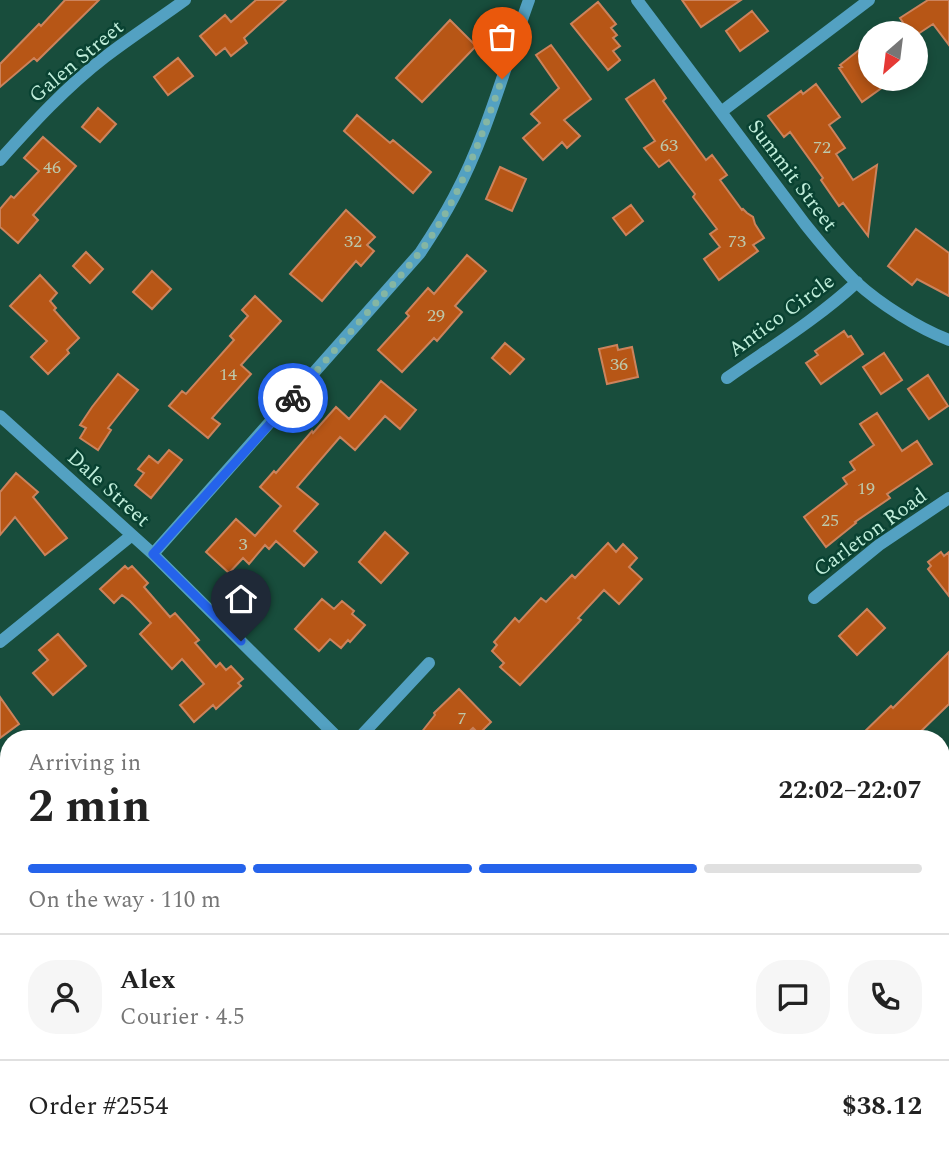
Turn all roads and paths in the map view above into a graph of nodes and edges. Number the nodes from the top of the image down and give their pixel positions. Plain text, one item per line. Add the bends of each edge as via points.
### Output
1 (185, 0) edge
2 (529, 0) edge
3 (637, 0) edge
4 (869, 0) edge
5 (721, 112) junction
6 (0, 160) edge
7 (857, 282) junction
8 (949, 340) edge
9 (727, 378) dead end
10 (0, 416) edge
11 (949, 498) edge
12 (132, 535) junction
13 (153, 554) junction
14 (814, 597) dead end
15 (0, 642) edge
16 (429, 663) dead end
17 (330, 730) edge
18 (366, 730) edge

1 - 6 street, Galen Street via 85,74
2 - 13 street via 471,162 426,244
3 - 5 street, Summit Street
4 - 5 street
5 - 7 street, Summit Street via 829,254
7 - 8 street, Summit Street via 912,321
7 - 9 street, Antico Circle via 811,321
10 - 12 street, Dale Street
11 - 14 street, Carleton Road
12 - 13 street, Dale Street
12 - 15 street
13 - 17 street, Dale Street
16 - 18 street

